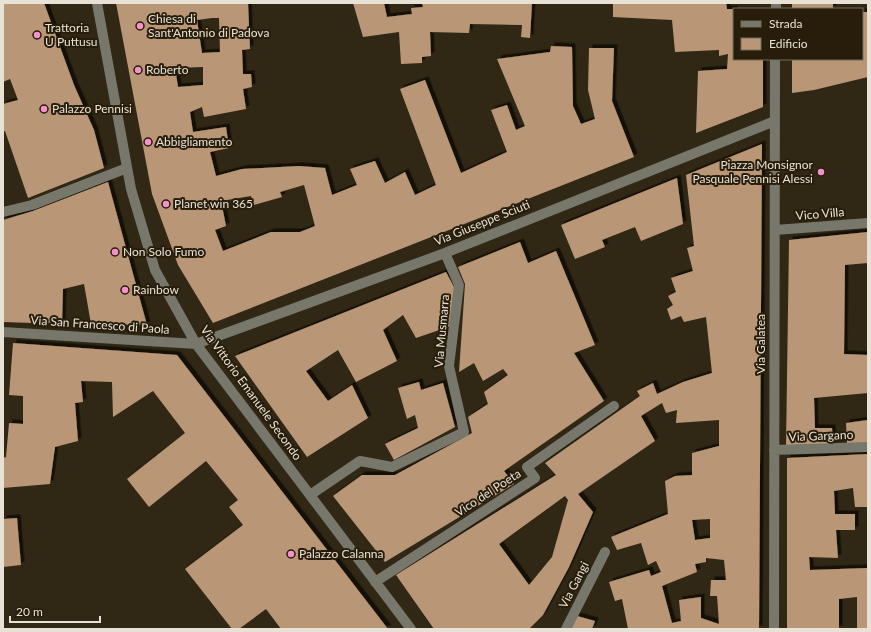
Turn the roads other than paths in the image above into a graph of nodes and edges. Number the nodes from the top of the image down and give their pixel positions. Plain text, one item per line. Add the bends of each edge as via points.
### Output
1 (97, 3) edge
2 (775, 60) edge
3 (775, 121) junction
4 (127, 168) junction
5 (3, 212) edge
6 (868, 223) edge
7 (775, 230) junction
8 (445, 252) junction
9 (3, 332) edge
10 (196, 344) junction
11 (614, 406) dead end
12 (868, 447) edge
13 (774, 450) junction
14 (310, 495) junction
15 (605, 552) dead end
16 (375, 582) junction
17 (411, 629) edge
18 (566, 629) edge
19 (774, 629) edge

1 - 4 street, Via Vittorio Emanuele Secondo
2 - 3 street, Via Galatea
3 - 7 street, Via Galatea
3 - 8 street, Via Giuseppe Sciuti
4 - 5 street via 32,205
4 - 10 street, Via Vittorio Emanuele Secondo via 155,270
6 - 7 street, Vico Villa
7 - 13 street, Via Galatea
8 - 10 street, Via Giuseppe Sciuti
8 - 14 street, Via Musmarra via 459,285 450,366 464,432 392,467 360,461
9 - 10 street, Via San Francesco di Paola
10 - 14 street, Via Vittorio Emanuele Secondo
11 - 16 street, Vico del Poeta via 527,467 535,478
12 - 13 street, Via Gargano
13 - 19 street, Via Galatea
14 - 16 street, Via Vittorio Emanuele Secondo
15 - 18 street, Via Gangi
16 - 17 street, Via Vittorio Emanuele Secondo

